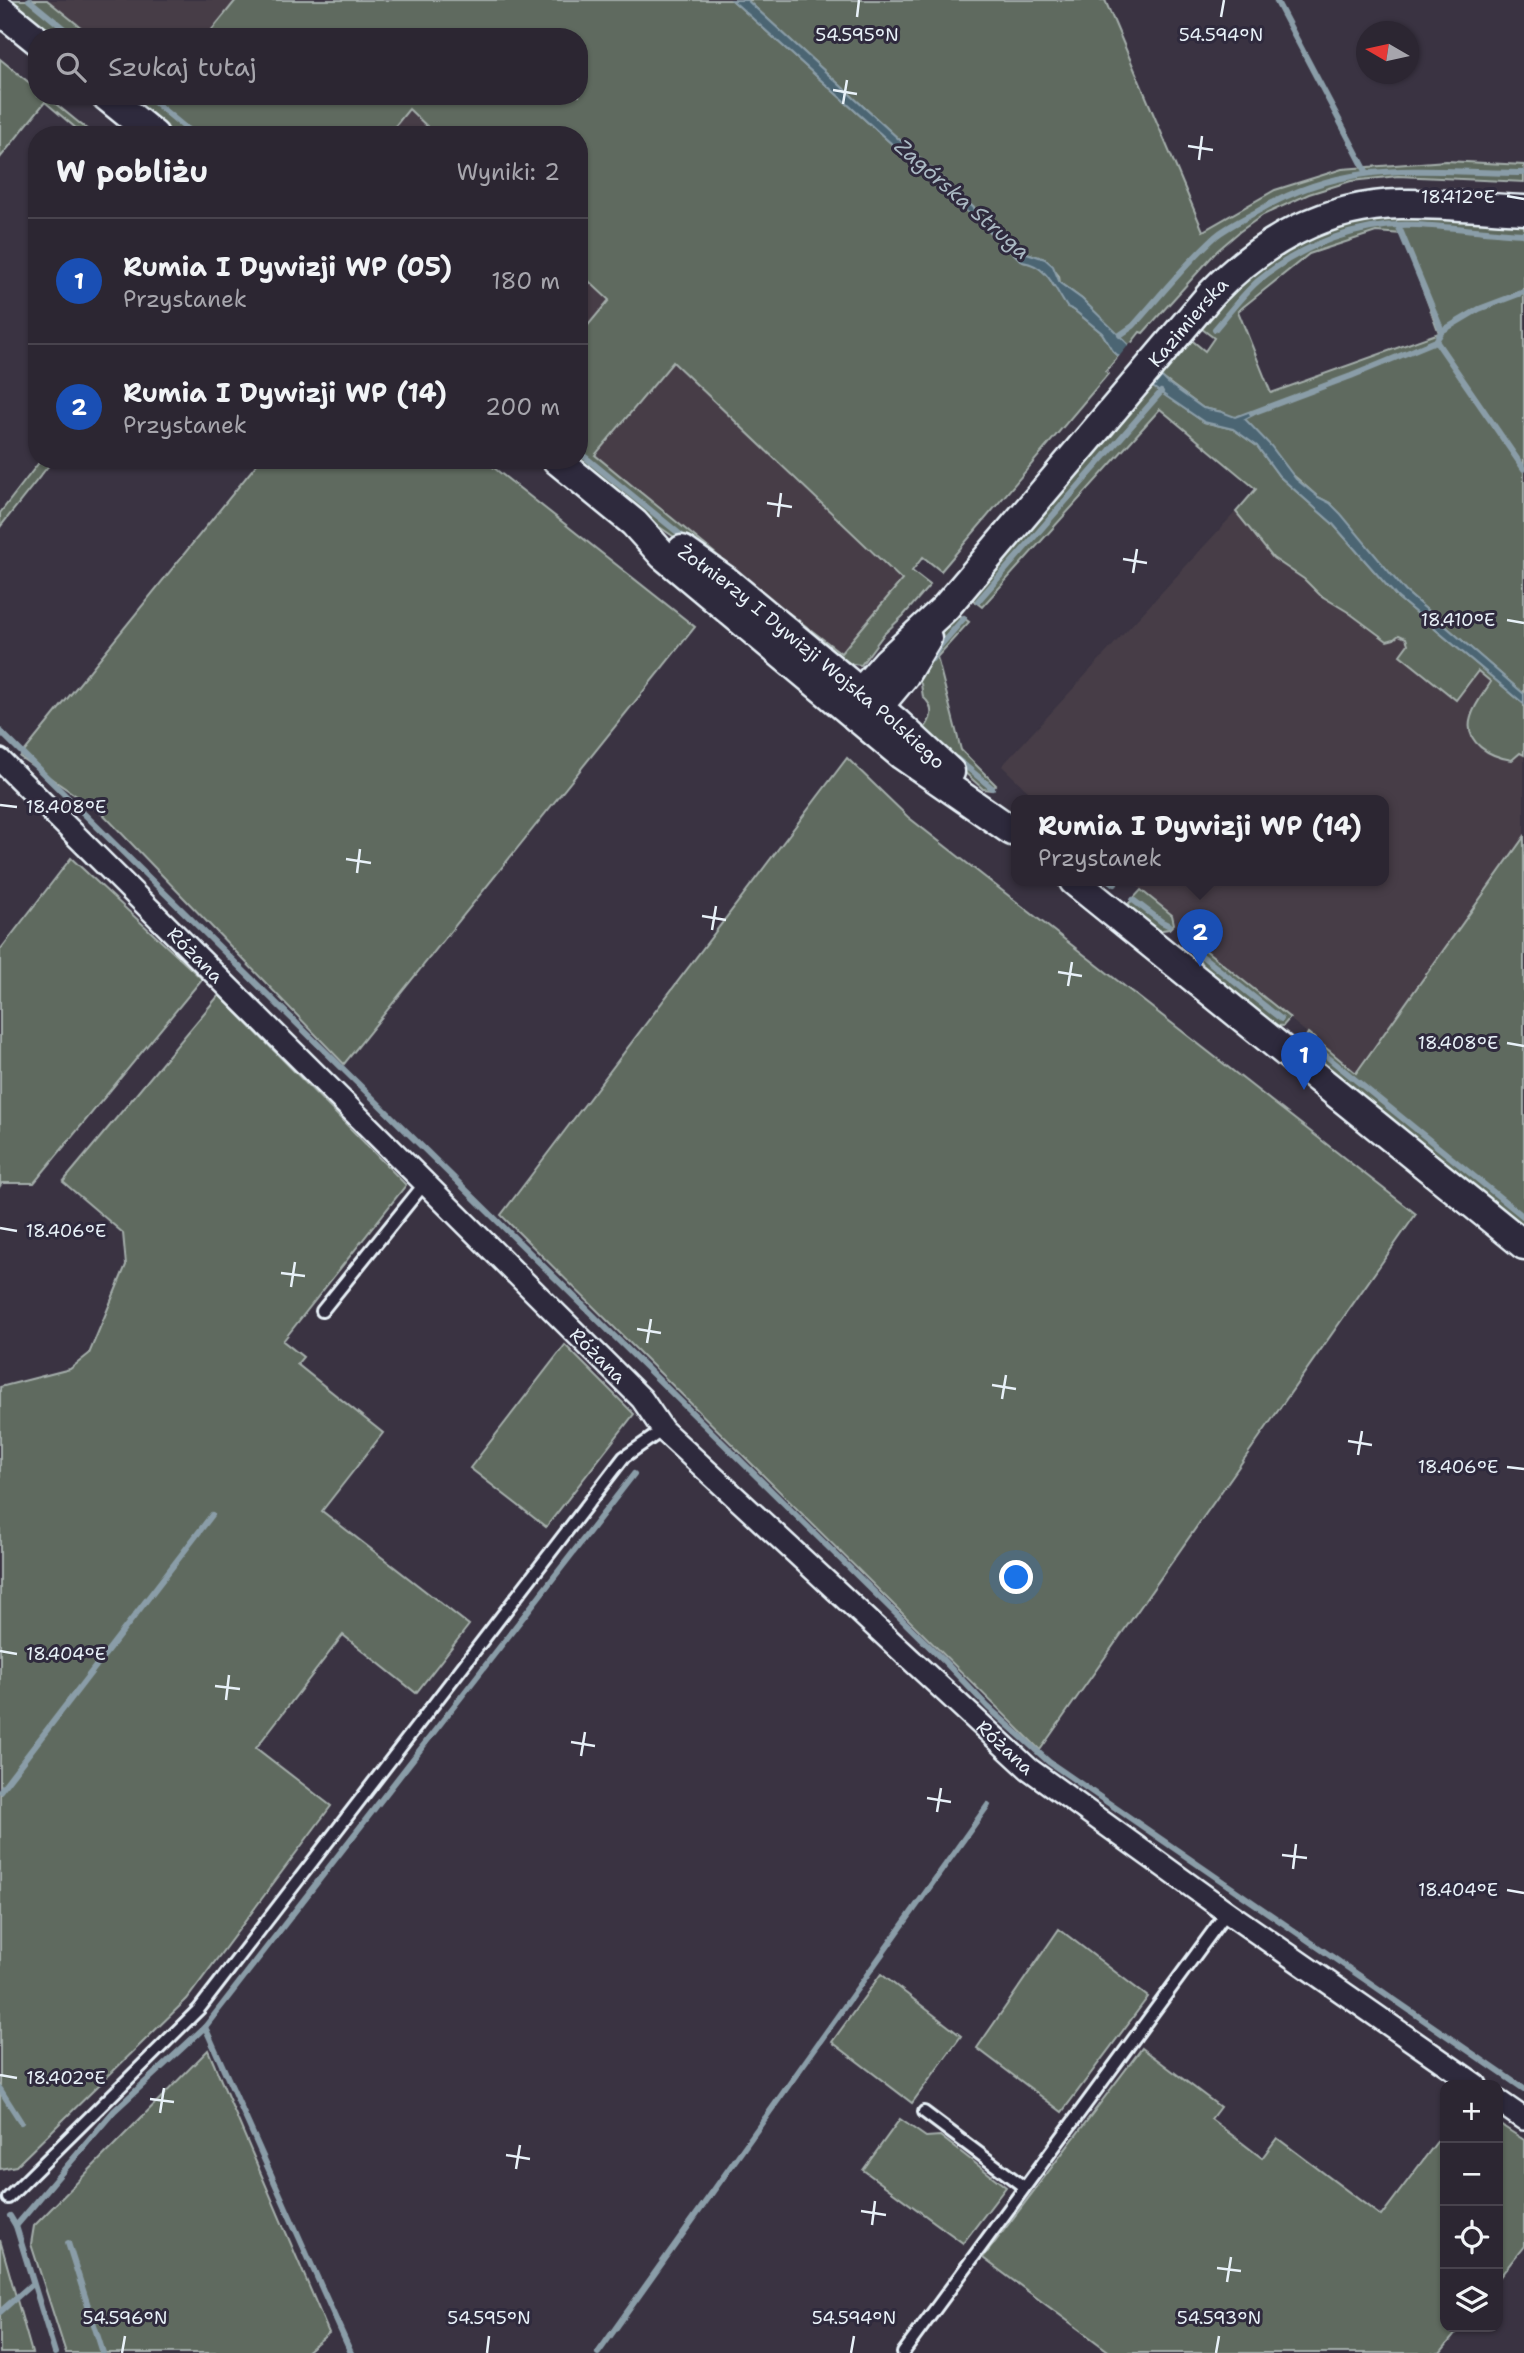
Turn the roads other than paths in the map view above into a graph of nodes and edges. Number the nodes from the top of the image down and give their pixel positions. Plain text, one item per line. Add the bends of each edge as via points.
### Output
1 (0, 10) edge
2 (28, 33) edge
3 (117, 105) edge
4 (143, 126) edge
5 (1524, 210) edge
6 (568, 469) edge
7 (865, 705) junction
8 (0, 760) edge
9 (1011, 830) edge
10 (1080, 886) edge
11 (425, 1182) junction
12 (1524, 1245) edge
13 (322, 1311) dead end
14 (663, 1430) junction
15 (1227, 1912) junction
16 (1469, 2080) edge
17 (1503, 2104) edge
18 (924, 2112) dead end
19 (1524, 2119) edge
20 (1024, 2187) junction
21 (8, 2198) dead end
22 (903, 2353) edge

1 - 2 street
3 - 4 street
5 - 7 street, Kazimierska via 1374,205 1306,225 1279,238 1231,273 945,608 887,662
6 - 7 street, Żołnierzy I Dywizji Wojska Polskiego via 634,523 663,555
7 - 9 street, Żołnierzy I Dywizji Wojska Polskiego via 926,773
8 - 11 street, Różana
10 - 12 street
11 - 13 lane
11 - 14 street, Różana via 642,1399
14 - 15 street, Różana via 1029,1769
14 - 21 lane via 624,1457 199,2008
15 - 16 street, Różana
15 - 20 lane
17 - 19 street
18 - 20 lane
20 - 22 lane

